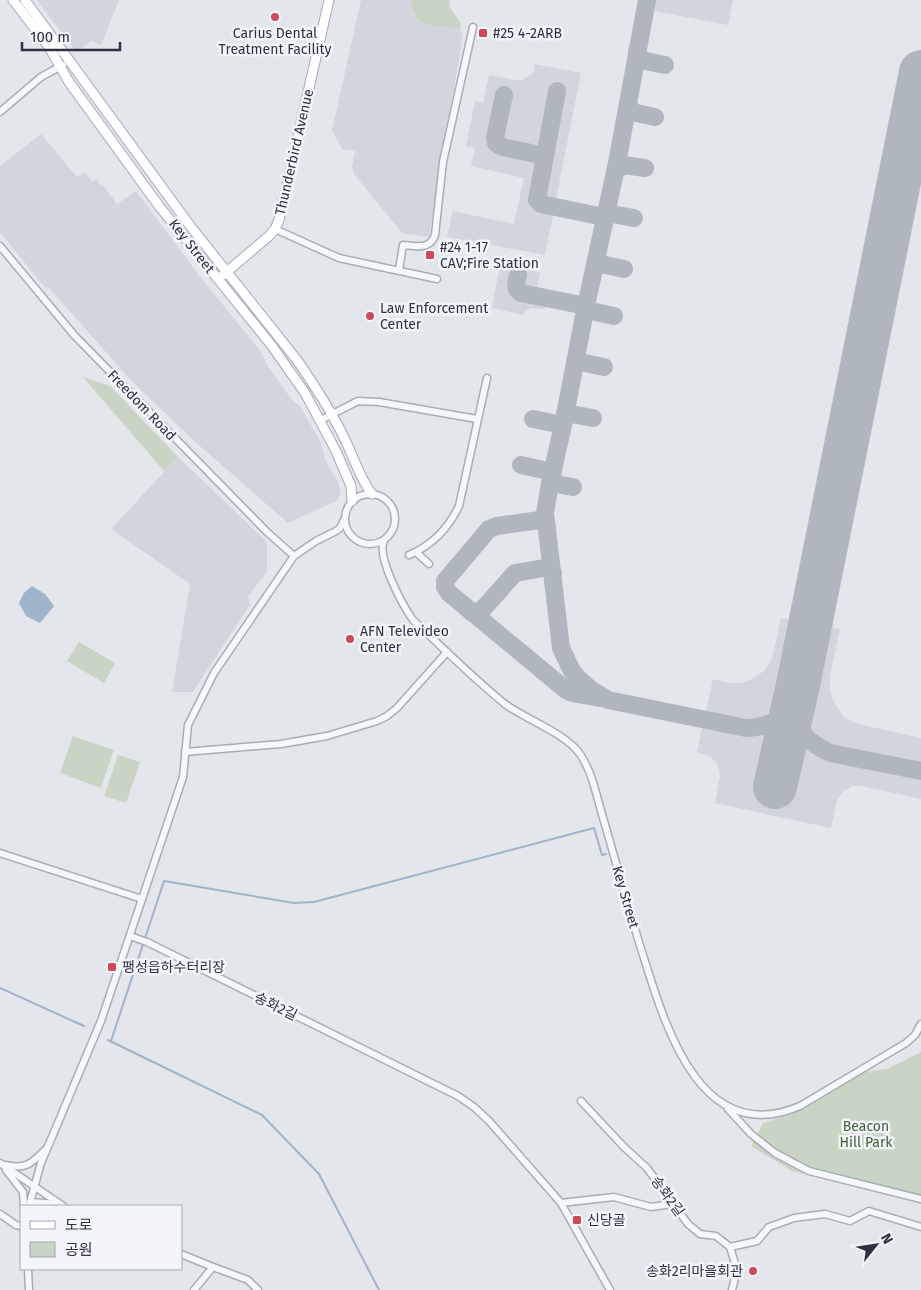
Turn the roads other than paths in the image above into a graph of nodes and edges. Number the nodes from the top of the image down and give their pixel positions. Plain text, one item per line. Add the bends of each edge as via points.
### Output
1 (13, 0) edge
2 (25, 0) edge
3 (329, 0) edge
4 (473, 28) dead end
5 (69, 61) junction
6 (60, 66) junction
7 (0, 112) edge
8 (276, 229) junction
9 (0, 246) edge
10 (399, 270) junction
11 (227, 271) junction
12 (437, 278) dead end
13 (218, 279) junction
14 (487, 378) dead end
15 (332, 414) junction
16 (478, 419) junction
17 (321, 420) junction
18 (372, 494) junction
19 (352, 501) junction
20 (344, 520) junction
21 (336, 531) junction
22 (349, 534) junction
23 (384, 540) junction
24 (373, 544) junction
25 (382, 552) junction
26 (416, 552) junction
27 (409, 555) dead end
28 (294, 556) junction
29 (429, 564) dead end
30 (447, 652) junction
31 (185, 752) junction
32 (0, 853) edge
33 (142, 899) junction
34 (130, 936) junction
35 (921, 1024) edge
36 (918, 1033) edge
37 (581, 1101) dead end
38 (724, 1105) junction
39 (49, 1146) junction
40 (0, 1163) edge
41 (35, 1186) junction
42 (921, 1199) edge
43 (561, 1203) junction
44 (30, 1204) edge
45 (672, 1204) junction
46 (24, 1205) edge
47 (61, 1205) edge
48 (0, 1214) edge
49 (20, 1226) edge
50 (921, 1227) edge
51 (730, 1247) junction
52 (182, 1254) edge
53 (213, 1267) junction
54 (28, 1270) edge
55 (29, 1290) edge
56 (194, 1290) edge
57 (258, 1290) edge
58 (610, 1290) edge
59 (732, 1290) edge

1 - 6 main road, Key Street
2 - 5 main road, Key Street
3 - 8 main road, Thunderbird Avenue
4 - 10 street via 444,162 433,242 403,245
5 - 6 street
5 - 11 main road, Key Street
6 - 7 street via 41,77
6 - 13 main road, Key Street via 159,206
8 - 10 street via 339,258
8 - 11 main road, Thunderbird Avenue
9 - 28 street, Freedom Road via 74,335
10 - 12 street
11 - 13 main road, Thunderbird Avenue
11 - 15 main road, Key Street via 297,360
13 - 17 main road, Key Street via 287,367
14 - 16 street
15 - 16 street via 358,401
15 - 17 street
15 - 18 main road, Key Street
16 - 26 street via 454,517 437,539
17 - 19 main road, Key Street via 351,486
18 - 19 street via 361,495
18 - 23 street via 388,502 394,514 393,529
19 - 20 street
20 - 21 street
20 - 22 street
21 - 22 street
21 - 28 street
22 - 24 street via 361,543
23 - 24 street
23 - 25 street
24 - 25 street
25 - 30 street, Key Street via 405,609
26 - 27 street
26 - 29 street
28 - 31 street via 214,673 188,725
30 - 31 street via 397,708 377,721 327,736 281,744
30 - 38 street, Key Street via 505,704 566,740 580,754 592,779 631,918 667,1028 684,1062 712,1096
31 - 33 street via 185,768
32 - 33 street
33 - 34 street
34 - 39 street via 101,1021
34 - 43 street, 송화2길 via 458,1096 489,1121
35 - 36 street, Key Street
36 - 38 street, Key Street via 787,1112 764,1116 739,1112
37 - 45 street, 송화2길 via 647,1168
38 - 42 street via 751,1134 775,1153 809,1171
39 - 40 street via 32,1163 21,1167
39 - 41 street
40 - 41 street
40 - 46 street via 23,1192
41 - 44 street
41 - 47 street
43 - 45 street via 614,1198 652,1207
43 - 58 street, 송화2길
44 - 47 street
45 - 51 street, 송화2길 via 700,1234 716,1236
48 - 49 street
50 - 51 street via 870,1211 850,1221 825,1214 810,1215 769,1227 757,1241
51 - 59 street via 737,1270
52 - 53 street
53 - 56 street
53 - 57 street via 248,1280
54 - 55 street

